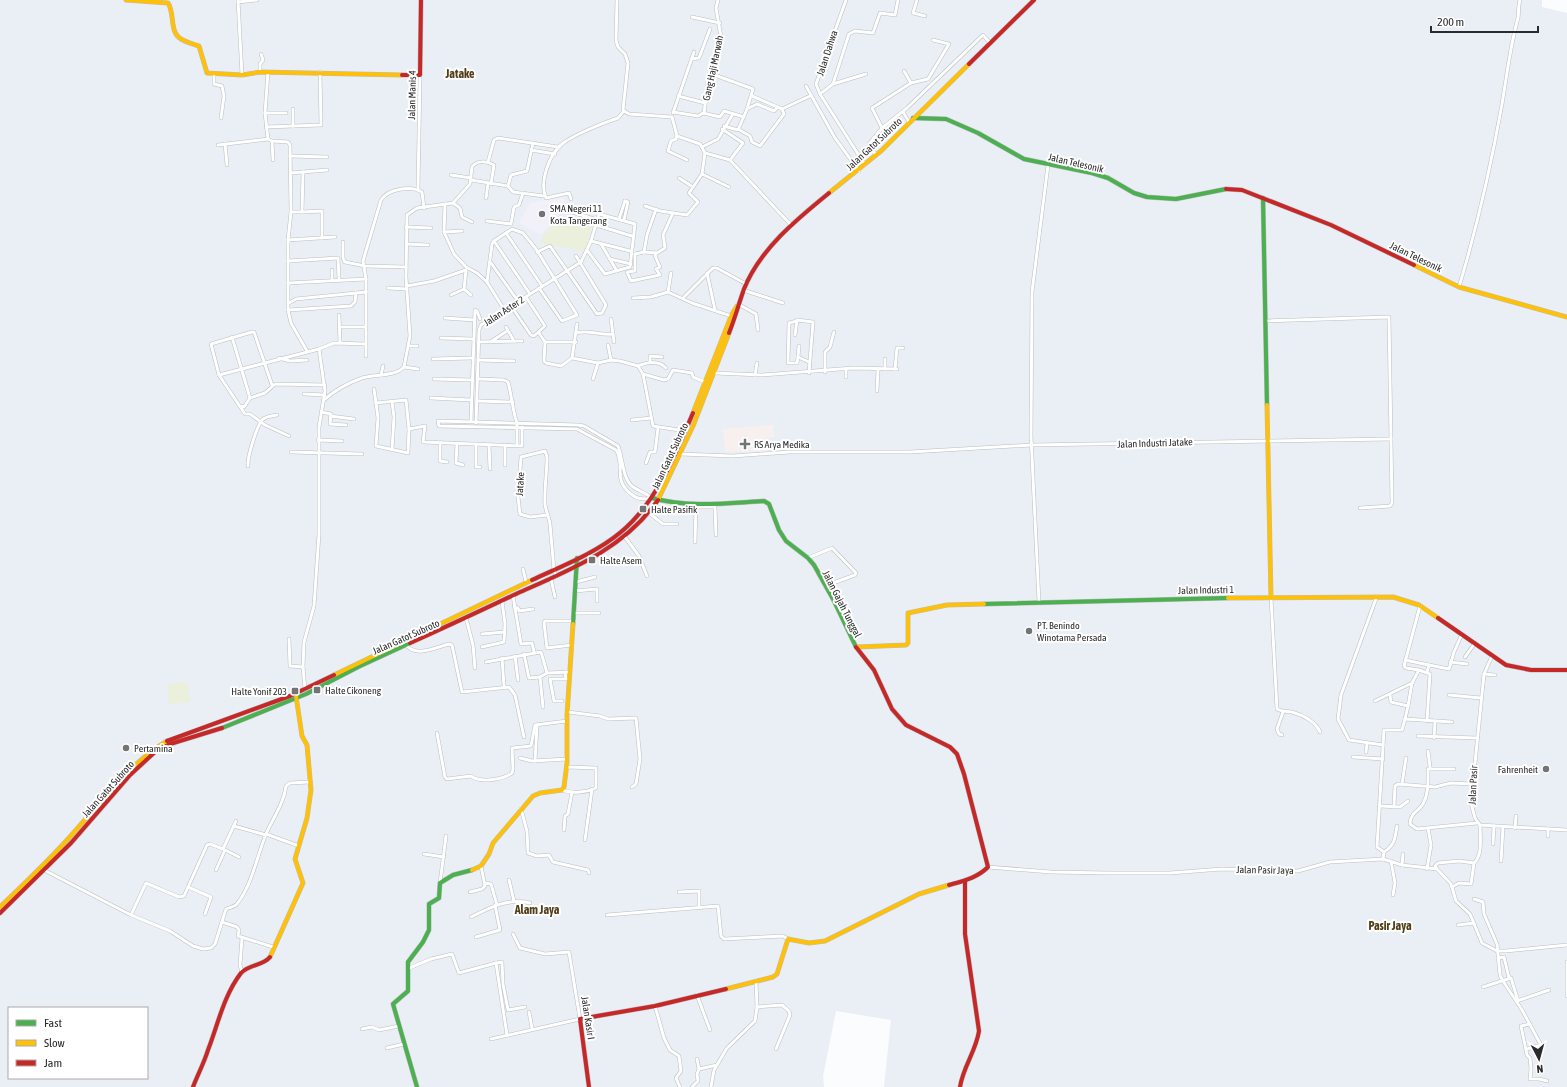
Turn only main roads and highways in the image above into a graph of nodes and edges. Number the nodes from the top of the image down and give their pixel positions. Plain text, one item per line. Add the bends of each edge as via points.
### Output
1 (126, 0) edge
2 (421, 0) edge
3 (1034, 0) edge
4 (913, 118) junction
5 (1263, 198) junction
6 (738, 305) junction
7 (1567, 317) edge
8 (688, 432) junction
9 (652, 498) junction
10 (658, 500) junction
11 (577, 558) junction
12 (578, 566) junction
13 (1272, 598) junction
14 (398, 646) junction
15 (857, 647) junction
16 (1567, 670) edge
17 (296, 696) junction
18 (42, 868) junction
19 (965, 881) junction
20 (0, 907) edge
21 (0, 913) edge
22 (193, 1087) edge
23 (417, 1087) edge
24 (590, 1087) edge
25 (960, 1087) edge

1 - 2 main road, Jalan Manis 4 via 168,3 178,37 199,46 205,71 242,76 260,72 420,75
3 - 4 main road, Jalan Gatot Subroto
4 - 5 main road, Jalan Telesonik via 950,120 1016,156 1108,178 1134,193 1147,197 1176,199 1231,189
4 - 6 main road, Jalan Gatot Subroto via 859,171 791,225 767,251 746,284
5 - 7 main road, Jalan Telesonik via 1334,226 1459,287
5 - 13 main road
6 - 8 main road, Jalan Gatot Subroto via 715,373
6 - 8 main road, Jalan Gatot Subroto via 731,316 705,382
8 - 9 main road, Jalan Gatot Subroto
8 - 10 main road, Jalan Gatot Subroto
9 - 10 main road, Jalan Gajah Tunggal
9 - 11 main road, Jalan Gatot Subroto via 620,533
10 - 12 main road, Jalan Gatot Subroto via 625,537
10 - 15 main road, Jalan Gajah Tunggal via 690,503 767,502 786,541 808,558 826,586
11 - 12 main road
11 - 14 main road, Jalan Gatot Subroto via 404,640
12 - 14 main road, Jalan Gatot Subroto via 406,645
12 - 23 main road via 567,721 567,767 562,790 536,794 493,843 480,866 453,875 440,883 440,897 429,904 428,934 408,962 408,991 393,1004
13 - 15 main road, Jalan Industri 1 via 947,605 913,611 907,615 906,645
13 - 16 main road, Jalan Industri 1 via 1393,597 1420,606 1510,667
14 - 17 main road, Jalan Gatot Subroto via 378,653 305,689
14 - 17 main road, Jalan Gatot Subroto via 306,694
15 - 19 main road, Jalan Gajah Tunggal via 875,673 896,715 917,732 950,747 957,754 988,867
17 - 18 main road, Jalan Gatot Subroto via 222,728 170,744 156,751 124,779
17 - 22 main road via 302,736 307,745 310,782 309,808 295,862 302,874 303,883 266,960 242,972 228,998
18 - 20 main road, Jalan Gatot Subroto
18 - 21 main road, Jalan Gatot Subroto
19 - 24 main road, Jalan Kasir I via 919,894 825,941 809,943 788,939 777,974 756,982 655,1006 580,1019
19 - 25 main road via 965,934 979,1031 977,1043 962,1072

